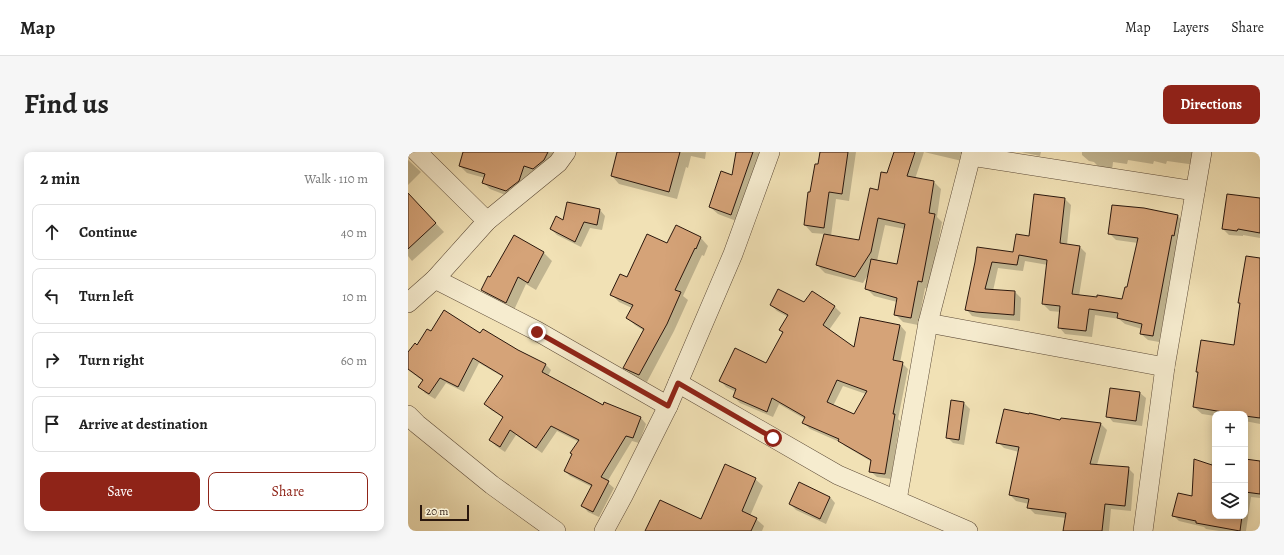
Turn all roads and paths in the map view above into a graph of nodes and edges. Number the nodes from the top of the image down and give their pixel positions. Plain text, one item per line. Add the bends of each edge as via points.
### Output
1 (417, 152) edge
2 (566, 152) edge
3 (770, 152) edge
4 (1202, 152) edge
5 (971, 154) edge
6 (1195, 191) junction
7 (487, 221) junction
8 (435, 279) junction
9 (408, 303) edge
10 (928, 323) junction
11 (1165, 368) junction
12 (678, 383) junction
13 (668, 406) junction
14 (408, 415) edge
15 (897, 500) junction
16 (556, 531) edge
17 (604, 531) edge
18 (968, 531) edge
19 (1143, 531) edge

1 - 7 street
2 - 7 street via 558,163
3 - 12 street via 733,254
4 - 6 street
5 - 6 street
5 - 10 street
6 - 11 street
7 - 8 street
8 - 9 street
8 - 13 street via 537,332
10 - 11 street
10 - 15 street
11 - 19 street
12 - 13 street
12 - 15 street via 838,475
13 - 17 street
14 - 16 street via 492,485
15 - 18 street

